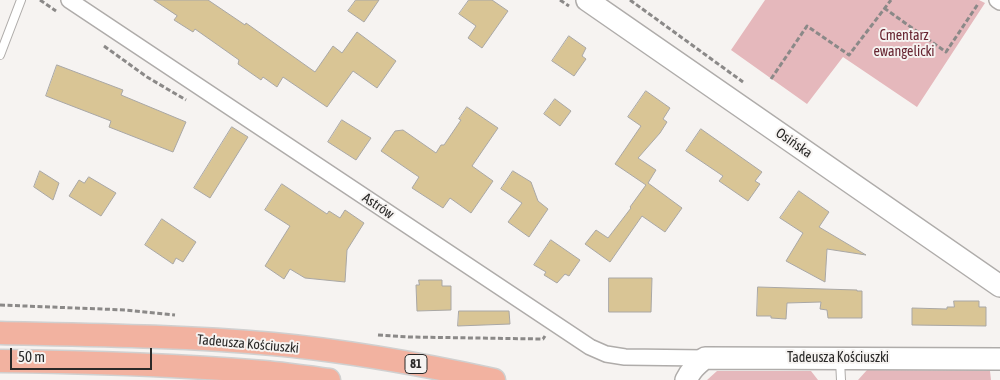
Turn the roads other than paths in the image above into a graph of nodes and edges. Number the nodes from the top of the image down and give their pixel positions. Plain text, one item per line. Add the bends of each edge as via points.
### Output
1 (22, 0) edge
2 (69, 0) edge
3 (587, 0) edge
4 (997, 0) edge
5 (1000, 2) edge
6 (0, 55) edge
7 (1000, 286) edge
8 (0, 333) edge
9 (705, 358) junction
10 (840, 358) junction
11 (1000, 359) edge
12 (0, 361) edge
13 (329, 380) edge
14 (494, 380) edge
15 (686, 380) edge
16 (841, 380) edge

1 - 6 lane
2 - 9 street, Astrów via 590,347 624,357
3 - 7 street, Osińska
4 - 5 street
8 - 14 main road, Tadeusza Kościuszki / 81 via 273,344 370,356
9 - 10 street, Tadeusza Kościuszki
9 - 15 street
10 - 11 street, Tadeusza Kościuszki
10 - 16 lane
12 - 13 main road, Tadeusza Kościuszki via 168,366 266,372

